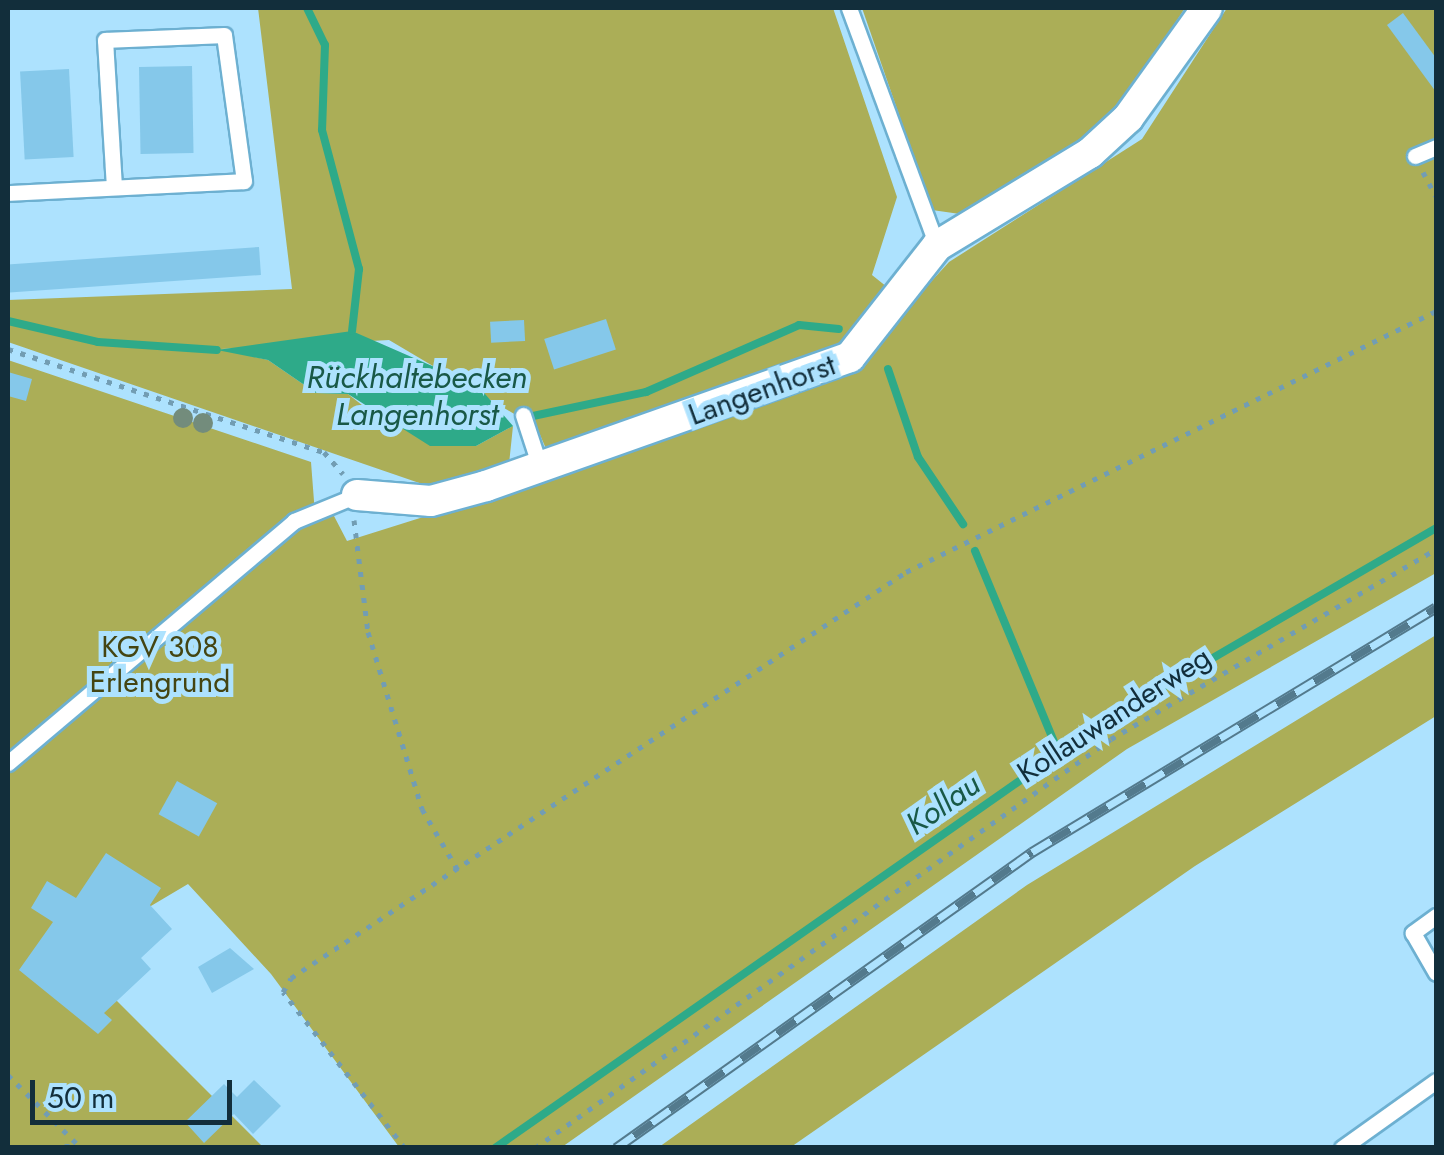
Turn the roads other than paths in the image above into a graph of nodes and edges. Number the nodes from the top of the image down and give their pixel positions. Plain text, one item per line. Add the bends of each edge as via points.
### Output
1 (849, 8) edge
2 (1207, 8) edge
3 (1436, 147) edge
4 (1415, 156) dead end
5 (114, 187) junction
6 (8, 193) edge
7 (937, 246) junction
8 (524, 414) dead end
9 (540, 467) junction
10 (358, 495) joint
11 (8, 763) edge
12 (1436, 916) edge
13 (1436, 973) edge
14 (1436, 1081) edge
15 (1342, 1148) edge

1 - 7 lane
2 - 7 street, Langenhorst via 1128,118 1090,153
3 - 4 lane
5 - 5 lane via 244,181 224,35 105,40
5 - 6 lane
7 - 9 street, Langenhorst via 850,357
8 - 9 lane
9 - 10 street, Langenhorst via 432,501
10 - 11 lane via 294,521
12 - 13 lane via 1413,933
14 - 15 lane

